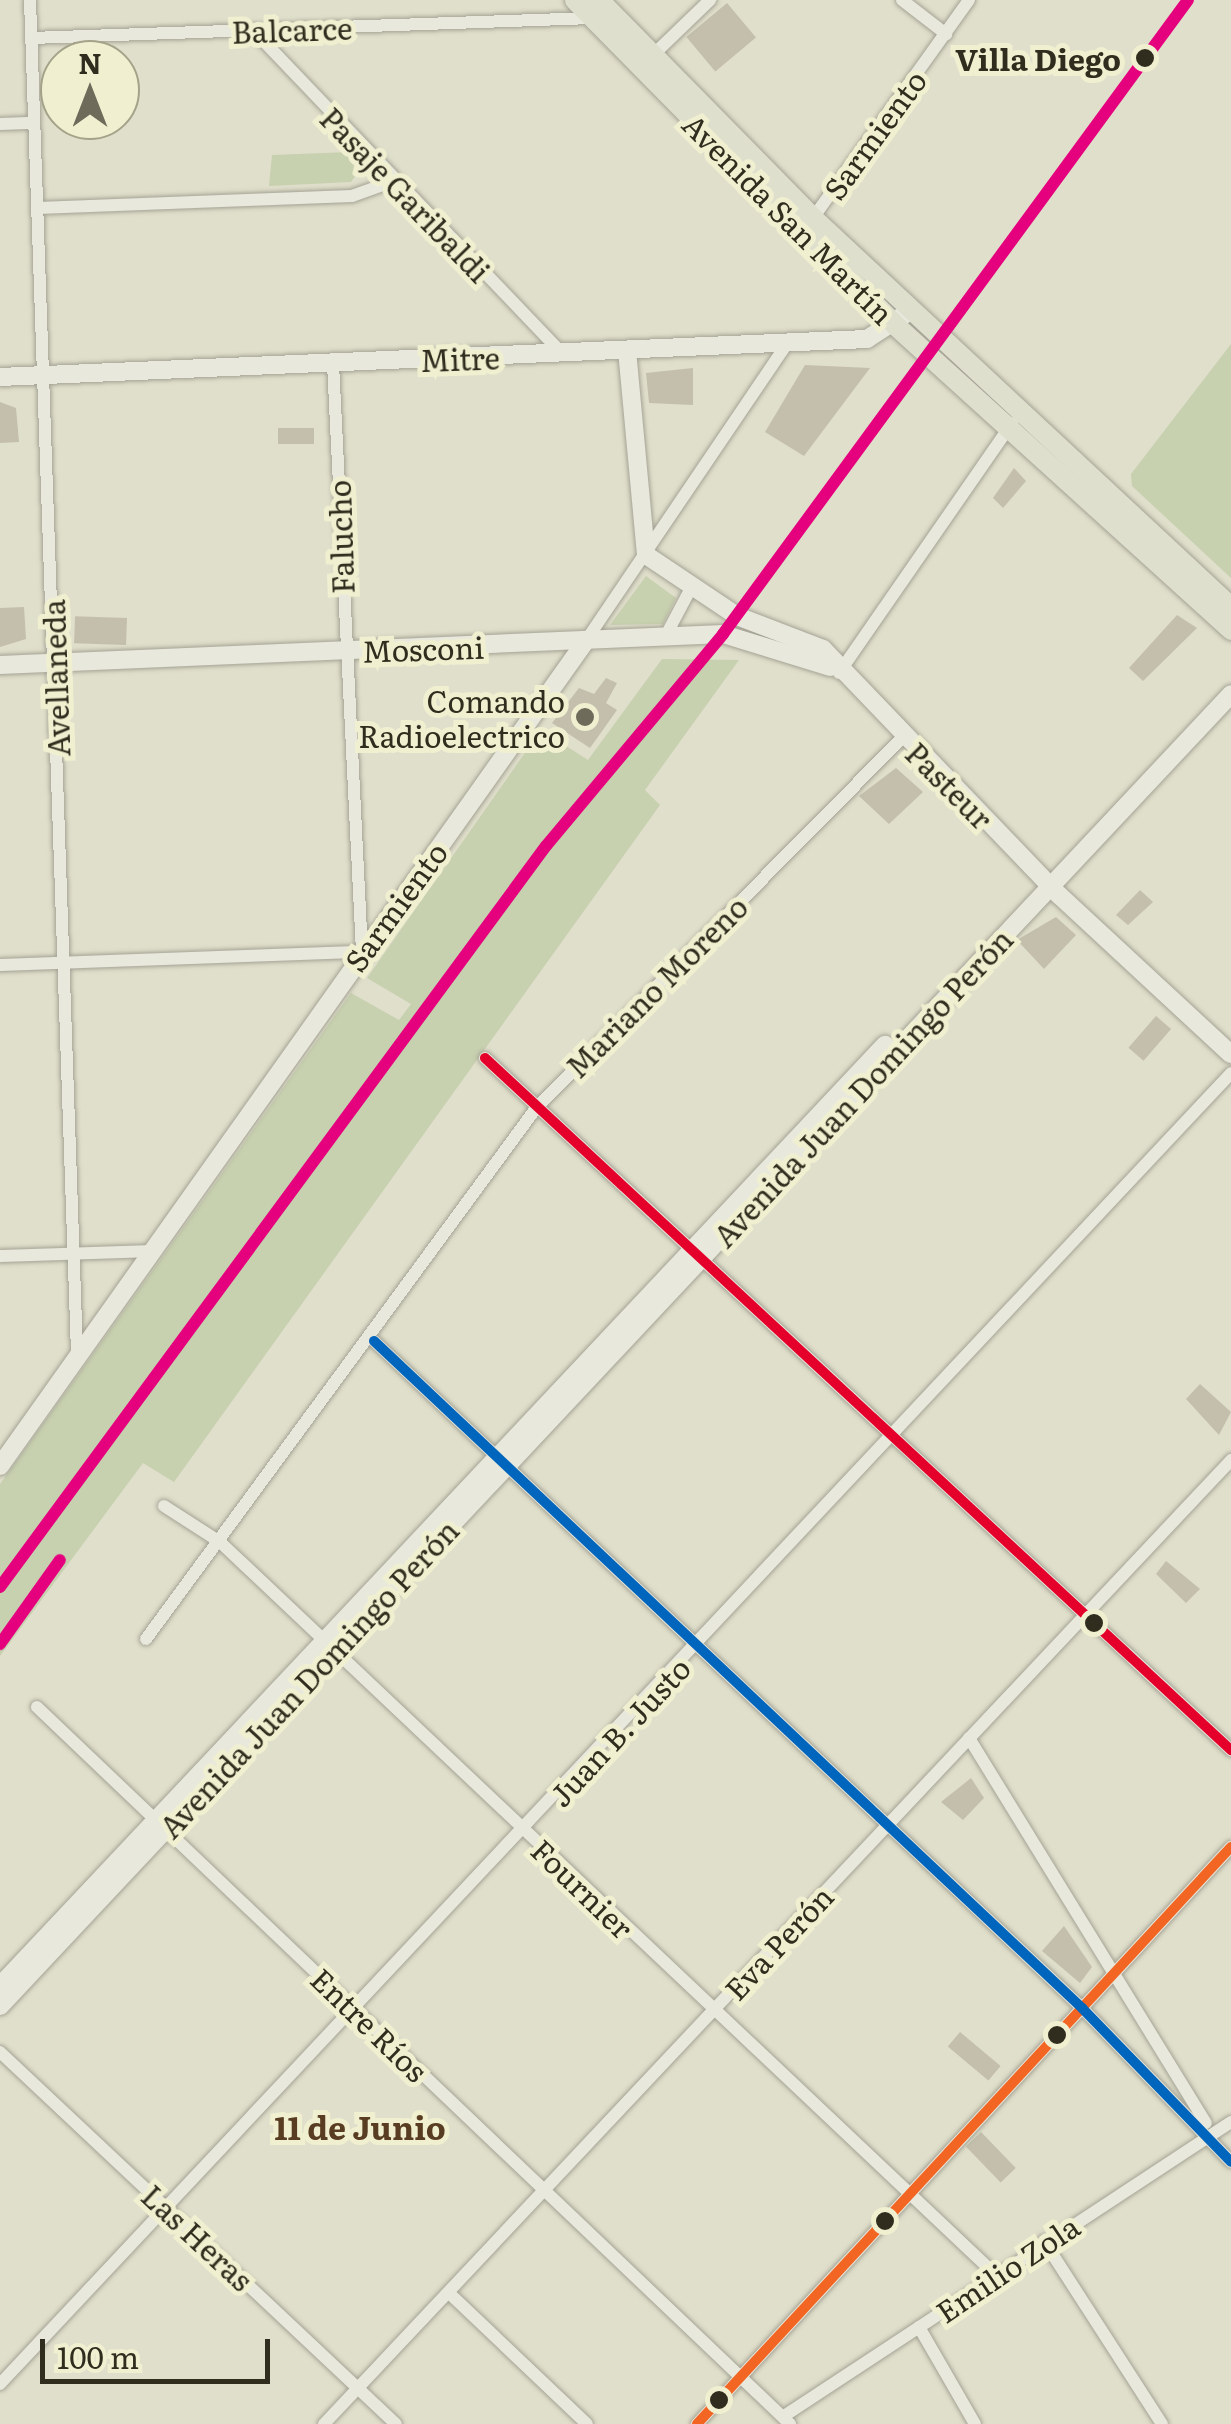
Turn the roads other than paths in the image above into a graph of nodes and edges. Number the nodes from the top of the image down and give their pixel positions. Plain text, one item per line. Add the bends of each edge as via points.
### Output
1 (30, 0) edge
2 (575, 0) edge
3 (710, 0) edge
4 (902, 0) edge
5 (969, 0) edge
6 (595, 9) edge
7 (253, 30) junction
8 (946, 34) junction
9 (31, 38) junction
10 (652, 56) junction
11 (34, 123) junction
12 (0, 124) edge
13 (390, 182) junction
14 (38, 208) junction
15 (814, 218) junction
16 (903, 318) junction
17 (786, 344) junction
18 (628, 350) junction
19 (562, 353) junction
20 (333, 363) junction
21 (44, 375) junction
22 (0, 376) edge
23 (1015, 420) junction
24 (646, 555) junction
25 (690, 588) junction
26 (1231, 607) edge
27 (1231, 630) edge
28 (664, 639) junction
29 (585, 642) junction
30 (345, 652) junction
31 (54, 663) junction
32 (0, 666) edge
33 (839, 673) junction
34 (1231, 677) edge
35 (1231, 694) edge
36 (902, 738) junction
37 (1046, 882) junction
38 (362, 952) junction
39 (65, 962) junction
40 (0, 965) edge
41 (1231, 1054) edge
42 (485, 1058) dead end
43 (1231, 1073) edge
44 (537, 1106) junction
45 (154, 1251) junction
46 (77, 1252) junction
47 (696, 1255) junction
48 (0, 1256) edge
49 (374, 1341) junction
50 (77, 1356) junction
51 (892, 1437) junction
52 (1231, 1460) edge
53 (502, 1461) junction
54 (0, 1466) edge
55 (164, 1506) dead end
56 (220, 1542) junction
57 (1084, 1616) junction
58 (146, 1639) dead end
59 (329, 1646) junction
60 (697, 1646) junction
61 (37, 1707) dead end
62 (969, 1738) junction
63 (1231, 1750) edge
64 (887, 1824) junction
65 (161, 1825) junction
66 (525, 1833) junction
67 (1231, 1847) edge
68 (1119, 1968) junction
69 (0, 1986) edge
70 (0, 2006) edge
71 (1082, 2008) junction
72 (355, 2009) junction
73 (713, 2012) junction
74 (0, 2052) edge
75 (1231, 2122) edge
76 (1214, 2136) junction
77 (1231, 2162) edge
78 (546, 2190) junction
79 (912, 2191) junction
80 (167, 2208) junction
81 (1044, 2241) junction
82 (997, 2276) junction
83 (449, 2293) junction
84 (918, 2327) junction
85 (742, 2376) junction
86 (0, 2384) edge
87 (356, 2385) junction
88 (787, 2420) edge
89 (324, 2424) edge
90 (396, 2424) edge
91 (587, 2424) edge
92 (696, 2424) edge
93 (975, 2424) edge
94 (1162, 2424) edge

1 - 9 street, Avellaneda
2 - 6 main road, Avenida San Martín
3 - 10 street
4 - 8 street
5 - 8 street, Sarmiento
6 - 7 street, Balcarce
6 - 10 main road, Avenida San Martín via 614,17
6 - 16 main road, Avenida San Martín
7 - 9 street, Balcarce
7 - 13 street, Pasaje Garibaldi
8 - 15 street, Sarmiento
9 - 11 street, Avellaneda
10 - 15 main road, Avenida San Martín
11 - 12 street
11 - 14 street, Avellaneda
13 - 14 street via 352,196
13 - 19 street, Pasaje Garibaldi
14 - 21 street, Avellaneda
15 - 16 main road, Avenida San Martín
16 - 17 main road, Mitre via 868,339
16 - 23 main road, Avenida San Martín
17 - 18 main road, Mitre
17 - 24 street, Sarmiento
18 - 19 main road, Mitre
18 - 24 main road
19 - 20 main road, Mitre
20 - 21 main road, Mitre
20 - 30 street, Falucho
21 - 22 main road, Mitre
21 - 31 street, Avellaneda
23 - 26 main road, Avenida San Martín
23 - 27 main road, Avenida San Martín
23 - 33 street
24 - 25 main road, Pasteur
24 - 29 street, Sarmiento
25 - 28 street
25 - 33 main road, Pasteur via 823,650
28 - 29 main road, Mosconi
28 - 33 main road, Mosconi via 735,635
29 - 30 main road, Mosconi
29 - 38 main road, Sarmiento
30 - 31 main road, Mosconi
30 - 38 street, Falucho
31 - 32 main road, Mosconi
31 - 39 street, Avellaneda
33 - 36 main road, Pasteur
34 - 37 main road, Avenida Juan Domingo Perón
35 - 37 main road, Avenida Juan Domingo Perón
36 - 37 main road, Pasteur
36 - 44 street, Mariano Moreno
37 - 41 main road, Pasteur
37 - 47 main road, Avenida Juan Domingo Perón
38 - 39 street
38 - 45 main road, Sarmiento
39 - 40 street
39 - 46 street, Avellaneda
42 - 44 street
43 - 51 street, Juan B. Justo
44 - 47 street
44 - 49 street, Mariano Moreno
45 - 46 street
45 - 50 main road, Sarmiento
46 - 48 street
46 - 50 street, Avellaneda
47 - 51 street
47 - 53 main road, Avenida Juan Domingo Perón
49 - 53 street
49 - 56 street, Mariano Moreno
50 - 54 main road, Sarmiento
51 - 57 street
51 - 60 street, Juan B. Justo
52 - 57 street, Eva Perón
53 - 59 main road, Avenida Juan Domingo Perón
53 - 60 street
55 - 56 street, Fournier
56 - 58 street, Mariano Moreno
56 - 59 street, Fournier
57 - 62 street, Eva Perón
57 - 63 street
59 - 65 main road, Avenida Juan Domingo Perón
59 - 66 street, Fournier
60 - 64 street
60 - 66 street, Juan B. Justo
61 - 65 street, Entre Ríos
62 - 64 street, Eva Perón
62 - 68 street
64 - 71 street
64 - 73 street, Eva Perón
65 - 69 main road, Avenida Juan Domingo Perón
65 - 70 main road, Avenida Juan Domingo Perón
65 - 72 street, Entre Ríos
66 - 72 street, Juan B. Justo
66 - 73 street, Fournier
67 - 68 street
68 - 71 street
68 - 76 street
71 - 76 street
71 - 79 street
72 - 78 street, Entre Ríos
72 - 80 street, Juan B. Justo
73 - 78 street, Eva Perón
73 - 79 street, Fournier
74 - 80 street, Las Heras
75 - 76 street, Emilio Zola
76 - 77 street
76 - 81 street, Emilio Zola
78 - 83 street, Eva Perón
78 - 85 street, Entre Ríos
79 - 82 street, Fournier
79 - 85 street
80 - 86 street, Juan B. Justo
80 - 87 street, Las Heras
81 - 82 street, Emilio Zola
81 - 94 street
82 - 84 street, Emilio Zola
83 - 87 street, Eva Perón
83 - 91 street
84 - 88 street, Emilio Zola
84 - 93 street
85 - 88 street, Entre Ríos
85 - 92 street
87 - 89 street, Eva Perón
87 - 90 street, Las Heras

